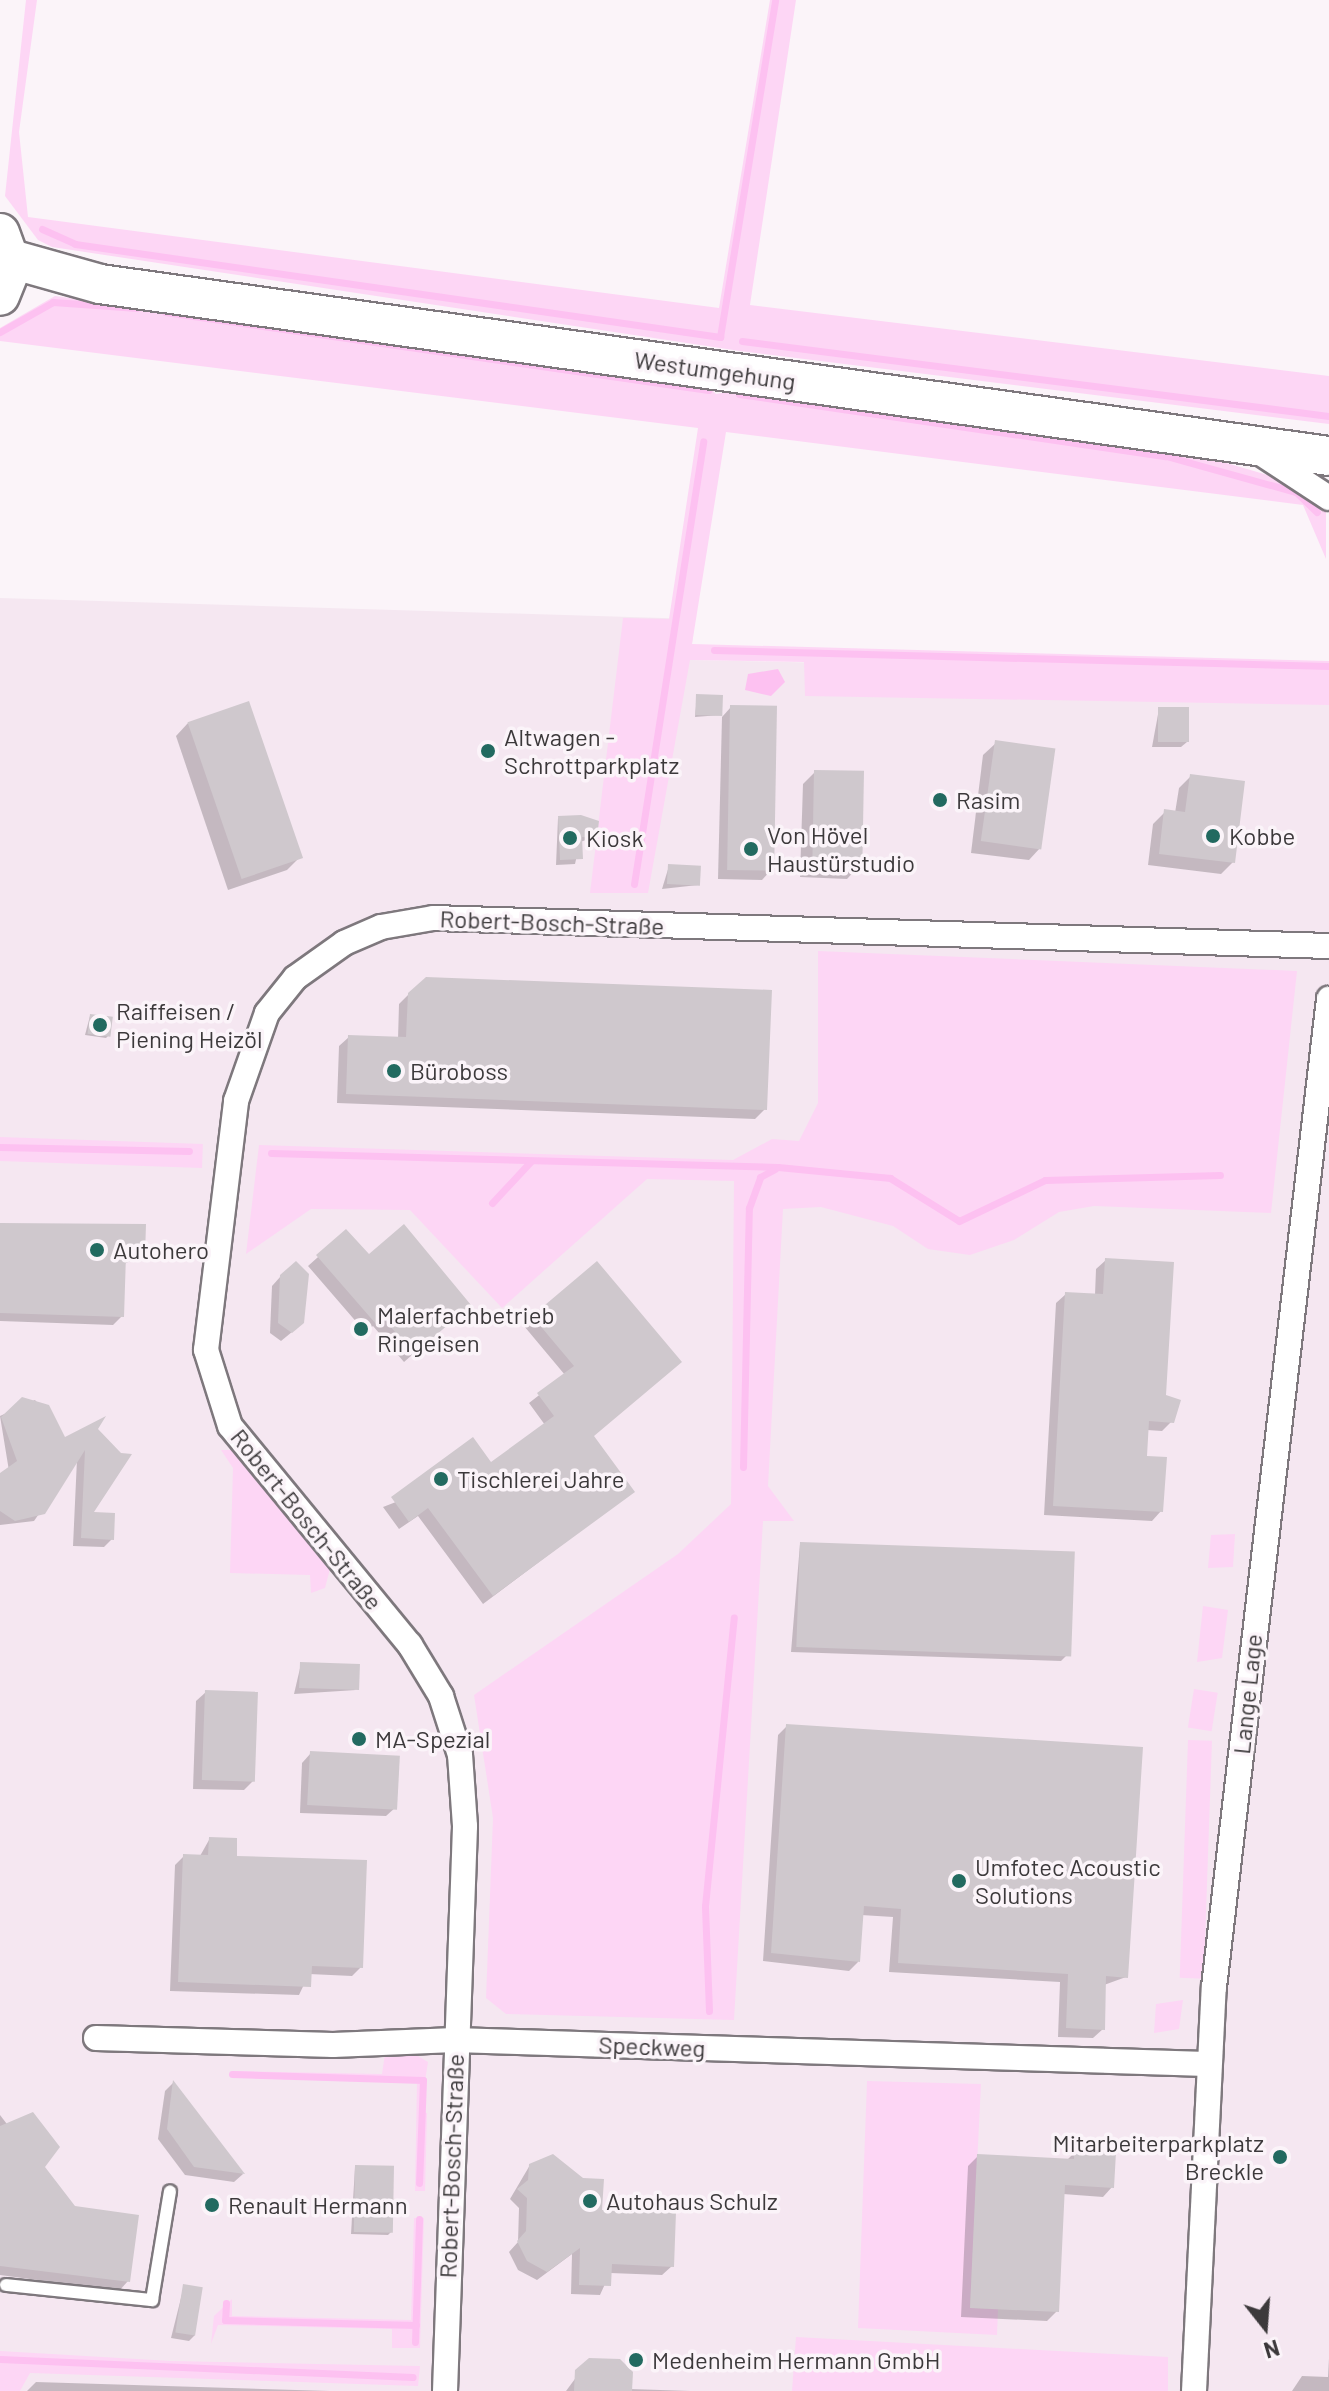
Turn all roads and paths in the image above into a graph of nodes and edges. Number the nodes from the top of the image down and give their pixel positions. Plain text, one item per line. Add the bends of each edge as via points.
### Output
1 (4, 268) edge
2 (1242, 443) junction
3 (1329, 456) edge
4 (1329, 498) edge
5 (1329, 946) edge
6 (1329, 999) edge
7 (96, 2038) dead end
8 (455, 2040) junction
9 (1207, 2064) junction
10 (170, 2191) dead end
11 (6, 2285) dead end
12 (445, 2391) edge
13 (1194, 2391) edge

1 - 2 main road, Westumgehung
2 - 3 main road, Westumgehung
2 - 4 street
5 - 8 street, Robert-Bosch-Straße via 433,918 344,943 280,996 241,1078 206,1350 236,1435 410,1645 449,1717 465,1826
6 - 9 street, Lange Lage
7 - 8 street, Speckweg via 333,2045
8 - 9 street, Speckweg
8 - 12 street, Robert-Bosch-Straße
9 - 13 street, Lange Lage
10 - 11 lane via 152,2300

